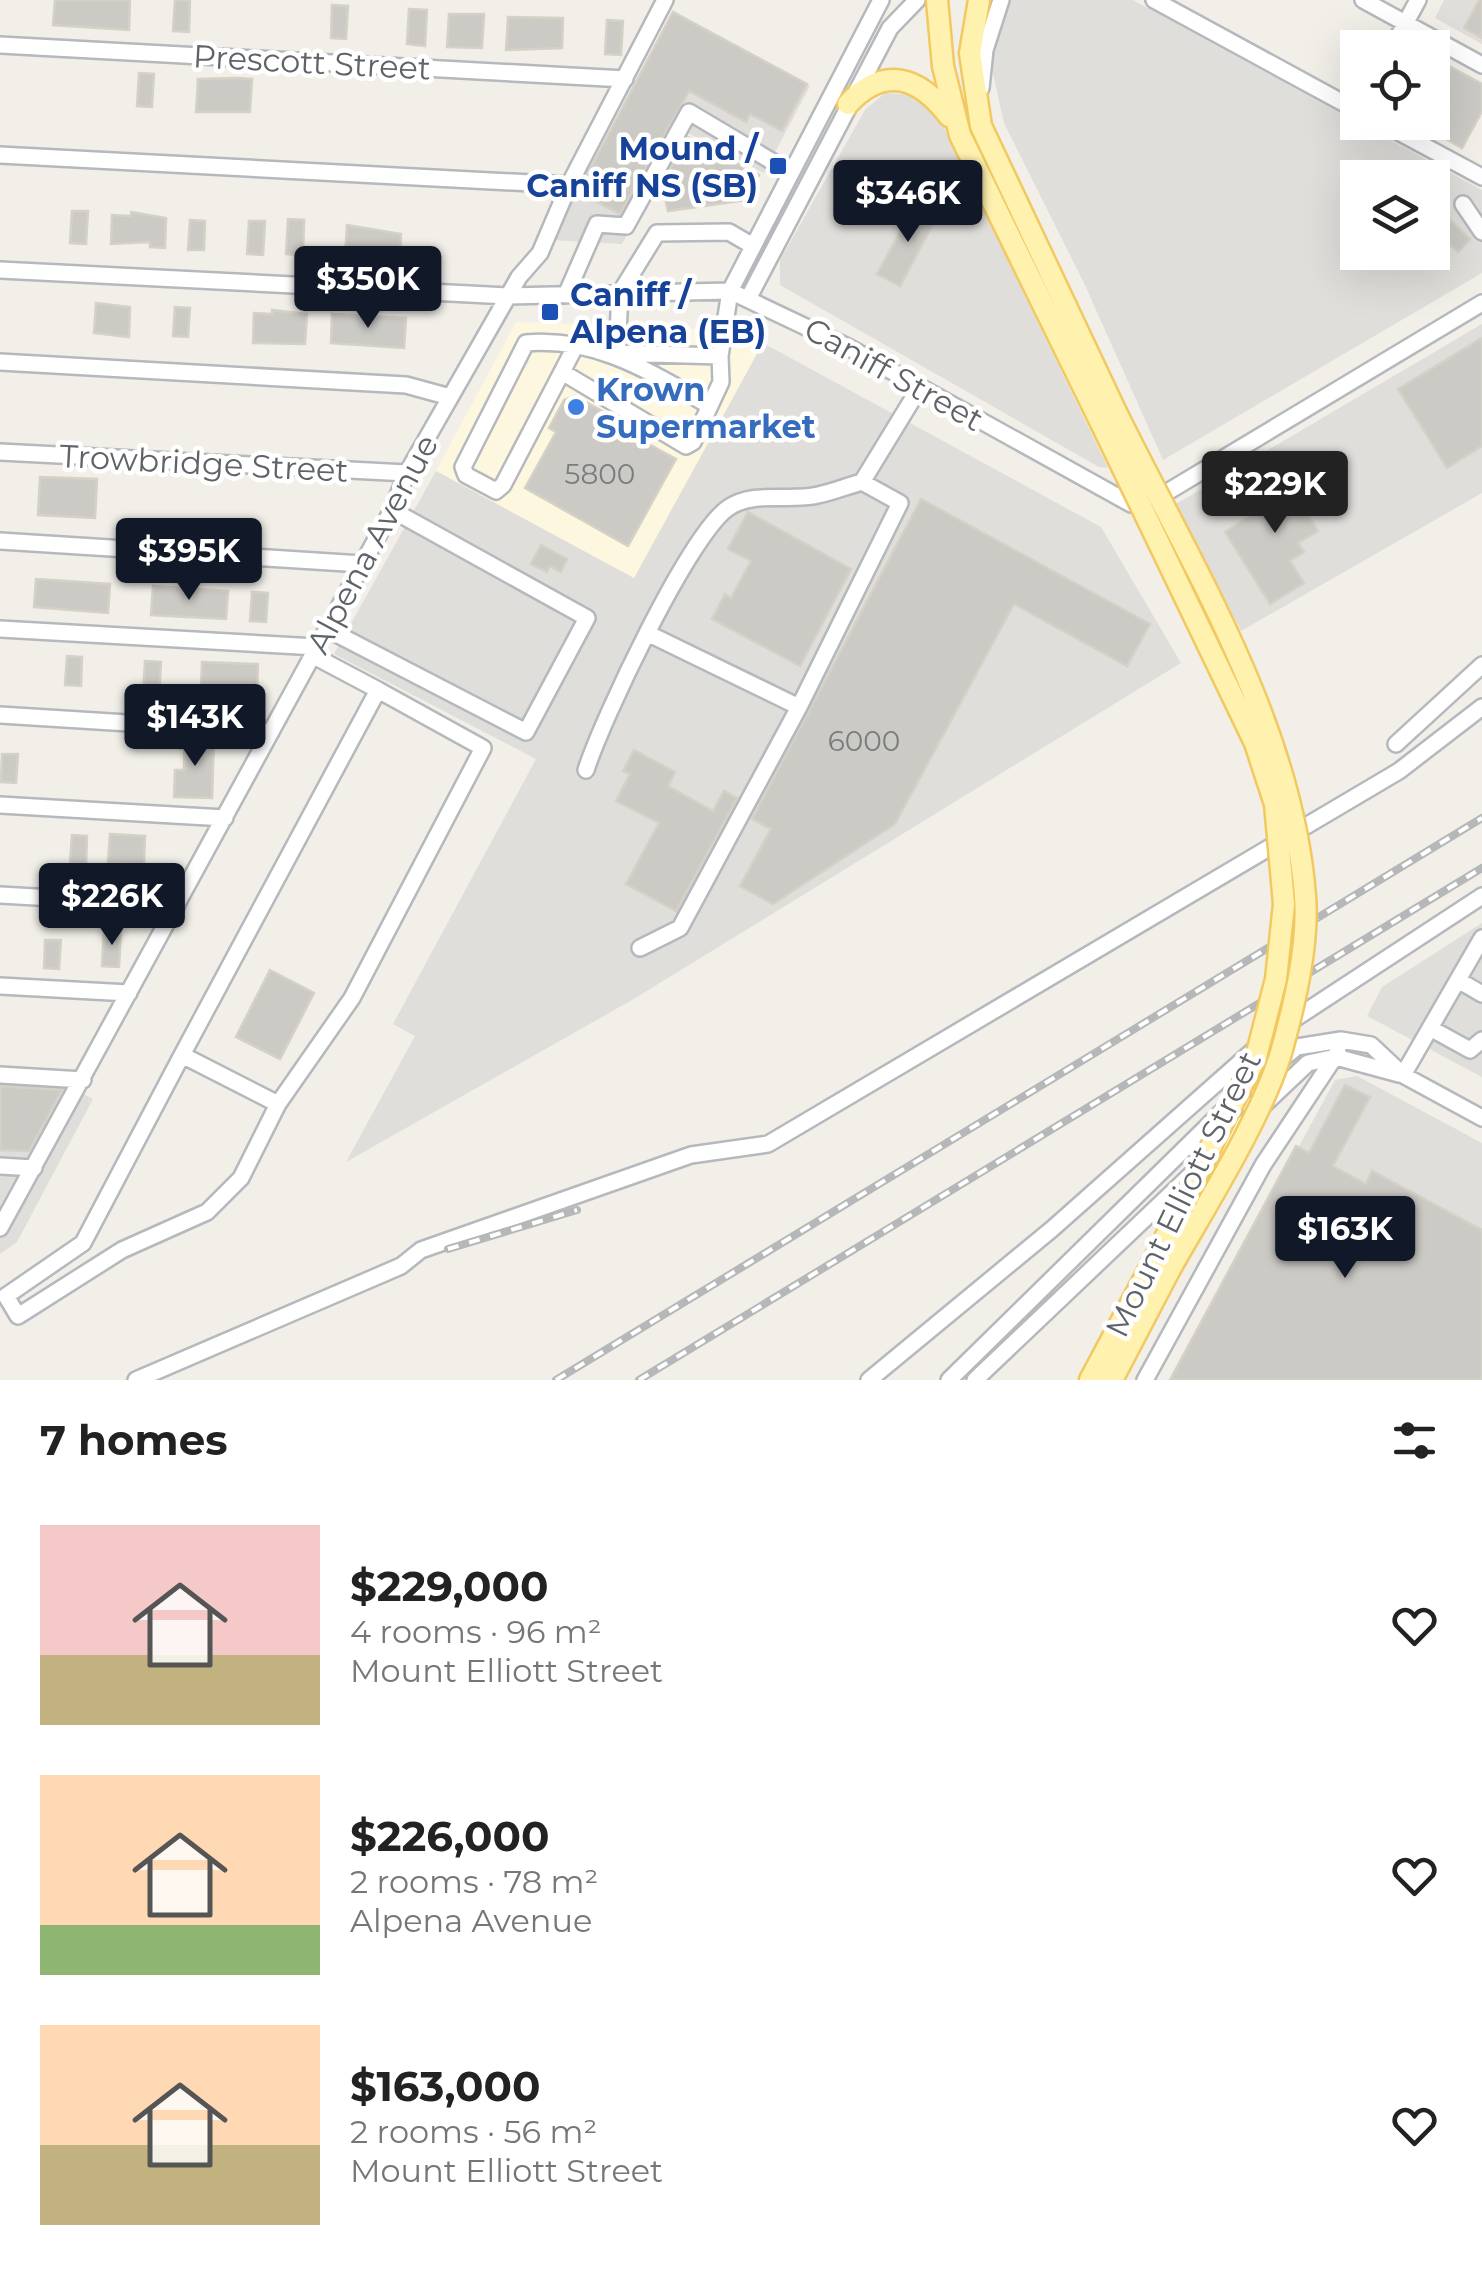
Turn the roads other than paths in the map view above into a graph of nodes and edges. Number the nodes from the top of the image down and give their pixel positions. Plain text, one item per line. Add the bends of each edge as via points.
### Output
1 (665, 0) edge
2 (881, 0) edge
3 (917, 0) edge
4 (938, 0) edge
5 (978, 0) edge
6 (1000, 0) edge
7 (1154, 0) edge
8 (1362, 0) edge
9 (1418, 0) edge
10 (1178, 6) edge
11 (1406, 23) junction
12 (1402, 30) edge
13 (0, 45) edge
14 (1482, 65) edge
15 (625, 79) junction
16 (1340, 100) edge
17 (848, 104) junction
18 (980, 126) junction
19 (960, 135) junction
20 (1413, 140) edge
21 (0, 154) edge
22 (790, 172) junction
23 (1482, 177) edge
24 (568, 186) junction
25 (1463, 204) dead end
26 (1482, 232) edge
27 (753, 246) junction
28 (0, 270) edge
29 (730, 291) junction
30 (620, 294) junction
31 (566, 295) junction
32 (508, 296) junction
33 (749, 297) junction
34 (1482, 303) edge
35 (576, 344) junction
36 (616, 353) junction
37 (720, 356) junction
38 (0, 362) edge
39 (562, 372) junction
40 (920, 387) junction
41 (450, 397) junction
42 (710, 406) junction
43 (1108, 418) junction
44 (0, 452) edge
45 (407, 473) junction
46 (862, 482) junction
47 (392, 510) junction
48 (0, 541) edge
49 (362, 564) junction
50 (0, 629) edge
51 (326, 629) junction
52 (649, 634) junction
53 (315, 651) junction
54 (1482, 666) edge
55 (378, 690) junction
56 (799, 706) junction
57 (1482, 707) edge
58 (0, 714) edge
59 (271, 732) junction
60 (1396, 744) dead end
61 (586, 770) dead end
62 (0, 805) edge
63 (224, 818) junction
64 (0, 894) edge
65 (1482, 896) edge
66 (178, 905) junction
67 (1482, 938) edge
68 (640, 948) dead end
69 (1458, 980) junction
70 (0, 986) edge
71 (130, 993) junction
72 (1482, 994) edge
73 (1430, 1028) junction
74 (1342, 1040) junction
75 (1482, 1040) edge
76 (182, 1055) junction
77 (1336, 1057) junction
78 (0, 1075) edge
79 (1404, 1075) junction
80 (83, 1080) junction
81 (278, 1104) junction
82 (1482, 1118) edge
83 (0, 1166) edge
84 (34, 1168) junction
85 (0, 1228) edge
86 (1162, 1264) junction
87 (136, 1380) edge
88 (870, 1380) edge
89 (949, 1380) edge
90 (975, 1380) edge
91 (1090, 1380) edge
92 (1112, 1380) edge
93 (1145, 1380) edge

1 - 15 street, Alpena Avenue
2 - 22 street
3 - 17 street via 890,28
4 - 19 main road, Mount Elliott Street via 942,66
5 - 18 main road, Mount Elliott Street via 970,53
6 - 18 street via 982,71
7 - 10 street
8 - 11 street
9 - 11 street
10 - 16 street
11 - 12 street
11 - 14 street
13 - 15 street, Prescott Street
15 - 24 street, Alpena Avenue
17 - 19 main road via 874,84 909,82 931,92
17 - 33 street
18 - 43 main road, Mount Elliott Street
19 - 43 main road, Mount Elliott Street
20 - 23 street
21 - 24 street
22 - 27 street
22 - 31 street via 689,112 626,226 598,224
24 - 32 street, Alpena Avenue via 540,253
25 - 26 street
27 - 29 street
27 - 30 street via 729,232 657,234
28 - 32 street, Caniff Street
29 - 30 street, Caniff Street
29 - 33 street, Caniff Street
29 - 37 street
30 - 31 street, Caniff Street
30 - 36 street
31 - 32 street, Caniff Street
32 - 41 street, Alpena Avenue
33 - 40 street, Caniff Street
34 - 40 street, Caniff Street via 1169,491 1131,504
35 - 36 street
35 - 39 street
35 - 39 street via 526,343 463,467 466,475 496,491 503,485
36 - 37 street
36 - 42 street
37 - 42 street via 721,382
38 - 41 street via 406,385
39 - 42 street via 686,446
40 - 46 street
41 - 45 street, Alpena Avenue
43 - 86 main road, Mount Elliott Street, bridge via 1254,742 1275,804 1284,904 1276,980 1256,1057
44 - 45 street, Trowbridge Street
45 - 47 street, Alpena Avenue
46 - 52 street via 729,506 692,553
46 - 56 street via 900,503
47 - 49 street, Alpena Avenue
47 - 51 street via 587,618 543,702 526,732
48 - 49 street
49 - 51 street, Alpena Avenue
50 - 53 street
51 - 53 street, Alpena Avenue
52 - 56 street
52 - 61 street via 601,725
53 - 55 street
53 - 59 street, Alpena Avenue
54 - 60 street
55 - 76 street
55 - 81 street via 483,748 352,998
56 - 68 street via 680,928
57 - 87 street via 1398,771 768,1144 691,1155 421,1250 401,1266
58 - 59 street
59 - 63 street, Alpena Avenue
62 - 63 street
63 - 66 street, Alpena Avenue
64 - 66 street
65 - 88 street via 1273,1034
66 - 71 street, Alpena Avenue
67 - 69 street
69 - 72 street
69 - 73 street
70 - 71 street
71 - 80 street, Alpena Avenue
73 - 75 street via 1470,1050
73 - 79 street
74 - 77 street, Mount Elliott Street
74 - 79 street via 1371,1046
74 - 89 street via 1297,1047 1264,1069
76 - 81 street
76 - 81 street via 83,1243 6,1296 18,1316 122,1250 207,1212 241,1178
77 - 79 street
77 - 90 street via 1308,1062 1294,1073
77 - 93 street, Mount Elliott Street via 1264,1165
78 - 80 street
79 - 82 street
80 - 84 street, Alpena Avenue
83 - 84 street
84 - 85 street, Alpena Avenue
86 - 91 main road, Mount Elliott Street
86 - 92 main road, Mount Elliott Street

